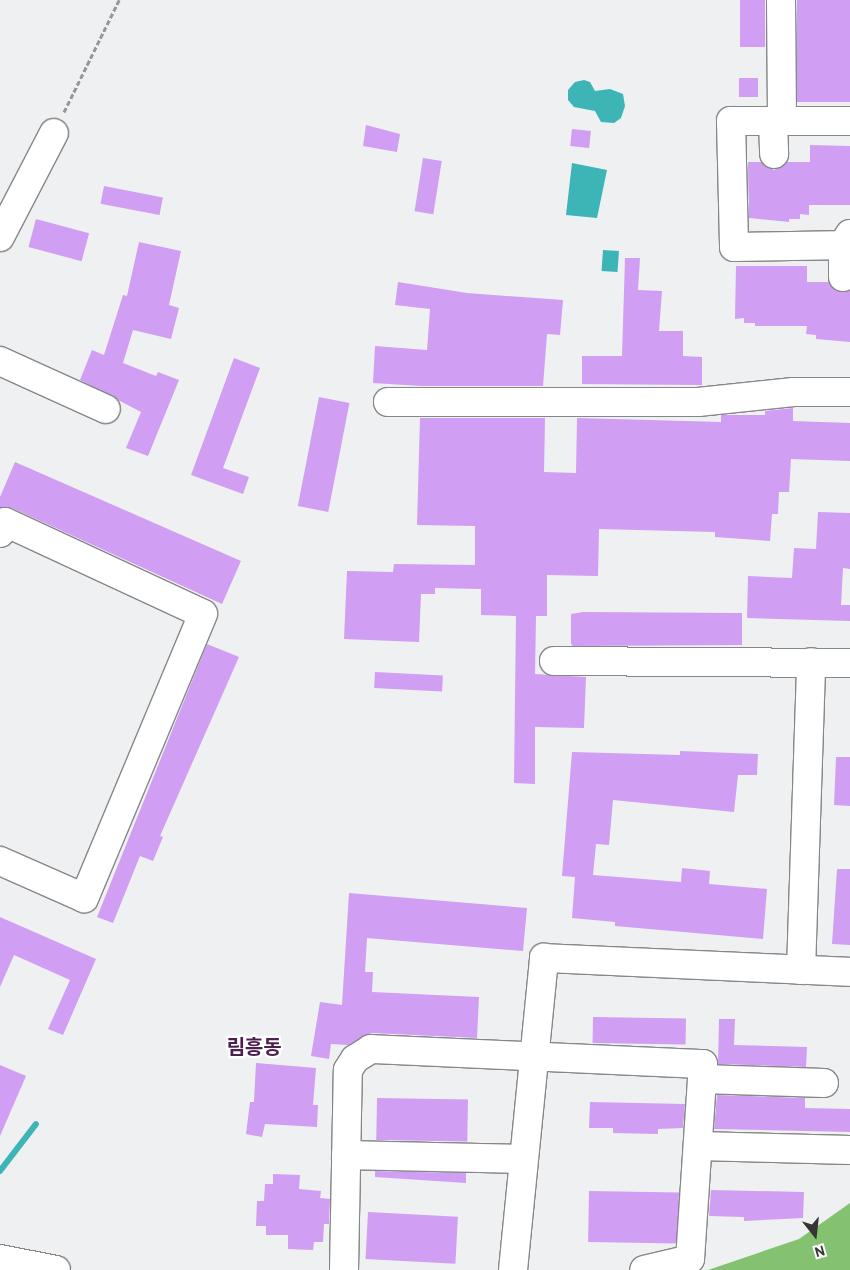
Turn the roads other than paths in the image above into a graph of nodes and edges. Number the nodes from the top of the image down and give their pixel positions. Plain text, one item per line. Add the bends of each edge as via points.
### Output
1 (781, 0) edge
2 (778, 121) junction
3 (850, 121) edge
4 (54, 133) road end
5 (774, 154) dead end
6 (0, 237) edge
7 (848, 241) edge
8 (843, 277) dead end
9 (0, 361) edge
10 (850, 392) edge
11 (388, 402) dead end
12 (106, 409) dead end
13 (0, 533) edge
14 (554, 661) dead end
15 (811, 662) junction
16 (850, 662) edge
17 (0, 861) edge
18 (801, 970) junction
19 (850, 972) edge
20 (534, 1057) junction
21 (702, 1079) junction
22 (824, 1083) dead end
23 (698, 1146) junction
24 (850, 1150) edge
25 (346, 1155) junction
26 (523, 1159) junction
27 (6, 1264) edge
28 (56, 1270) edge
29 (344, 1270) edge
30 (354, 1270) edge
31 (513, 1270) edge
32 (644, 1270) edge

1 - 2 street
2 - 3 street
2 - 5 street
2 - 7 street via 732,121 734,247 775,253
4 - 6 street
7 - 8 street
9 - 12 street
10 - 11 street via 793,392 698,402
13 - 17 street via 5,522 203,614 84,898
14 - 15 street
15 - 16 street
15 - 18 street
18 - 19 street
18 - 20 street via 544,958
20 - 21 street via 703,1064
20 - 25 street via 371,1049 354,1059 348,1070
20 - 26 street
21 - 22 street
21 - 23 street
23 - 24 street
23 - 32 street via 690,1259
25 - 26 street
25 - 29 street
26 - 31 street
27 - 28 street
29 - 30 street

